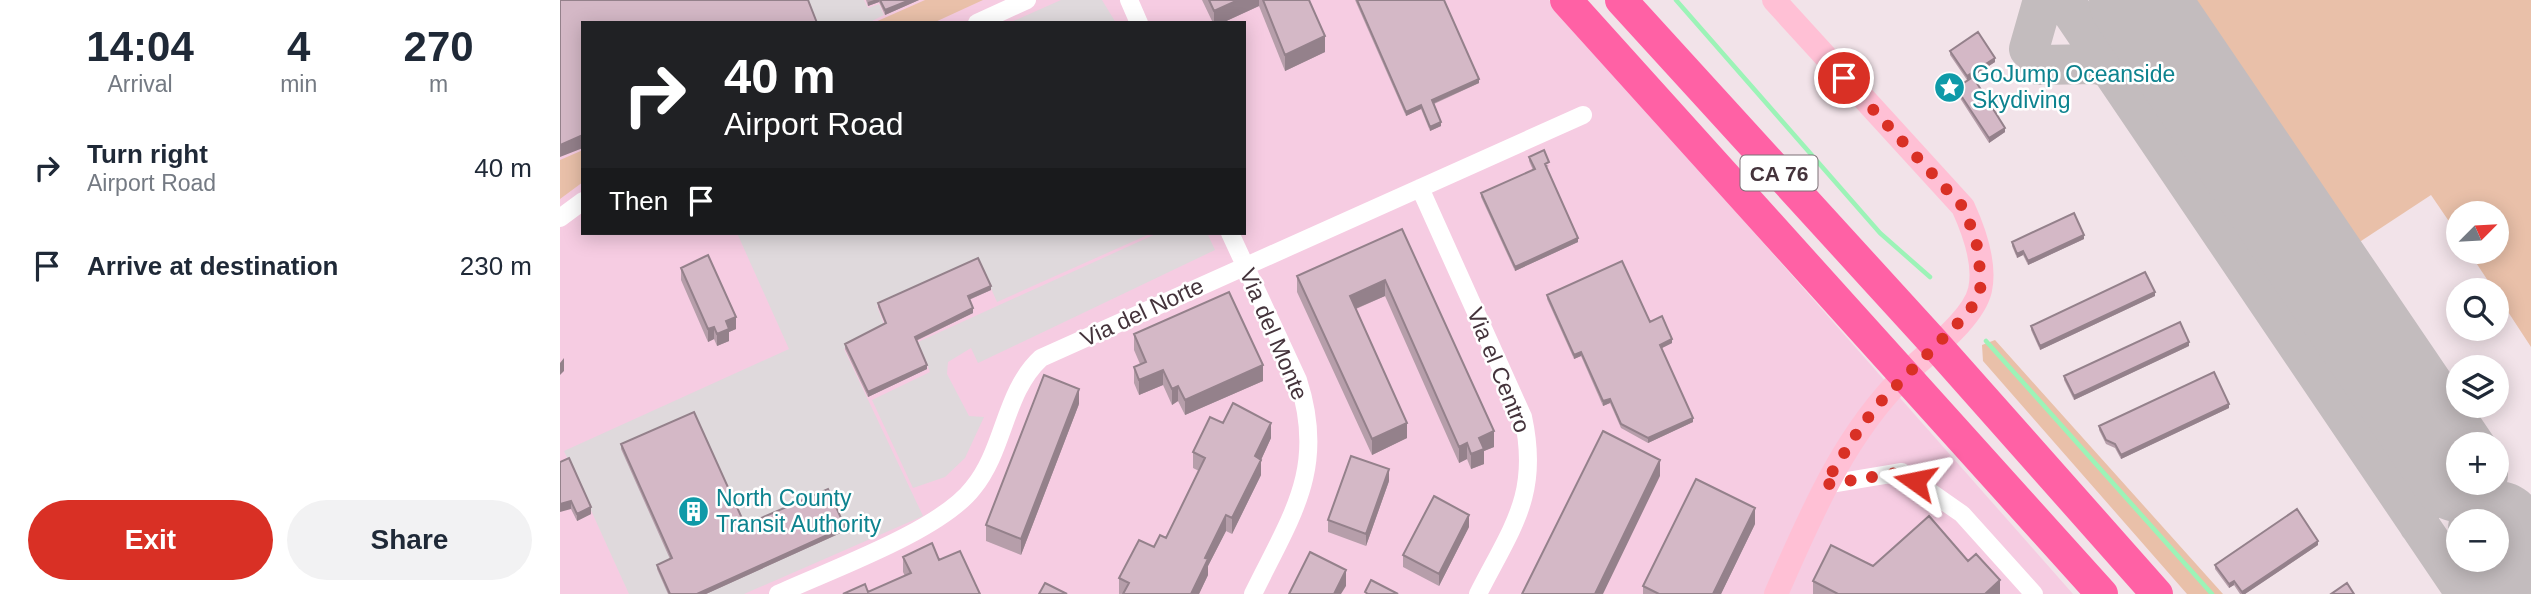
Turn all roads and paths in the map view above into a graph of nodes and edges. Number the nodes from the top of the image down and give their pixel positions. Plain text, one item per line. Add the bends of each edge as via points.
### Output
1 (1027, 0) edge
2 (1129, 0) edge
3 (1566, 0) edge
4 (1621, 0) edge
5 (1774, 0) edge
6 (980, 21) edge
7 (1138, 21) edge
8 (1583, 115) dead end
9 (1420, 188) junction
10 (581, 202) edge
11 (560, 218) edge
12 (1231, 235) edge
13 (1244, 265) junction
14 (1936, 345) junction
15 (1905, 374) junction
16 (1824, 485) junction
17 (778, 594) edge
18 (1253, 594) edge
19 (1478, 594) edge
20 (1776, 594) edge
21 (2034, 594) edge
22 (2102, 594) edge
23 (2157, 594) edge

1 - 6 street
2 - 7 street
3 - 15 highway, CA 76
4 - 14 highway, CA 76
5 - 14 street via 1963,207 1980,265 1980,292 1969,312
8 - 9 street, Via del Norte
9 - 13 street, Via del Norte
9 - 19 street, Via el Centro via 1523,416 1530,449 1522,505
10 - 11 street
12 - 13 street, Via del Monte
13 - 17 street, Via del Norte via 1041,358 1024,374 989,463 973,489 940,519
13 - 18 street, Via del Monte via 1298,380 1310,441 1306,479
14 - 15 street
14 - 23 highway, CA 76
15 - 16 street via 1862,425
15 - 22 highway, CA 76
16 - 20 street
16 - 21 street via 1902,472 1962,514

